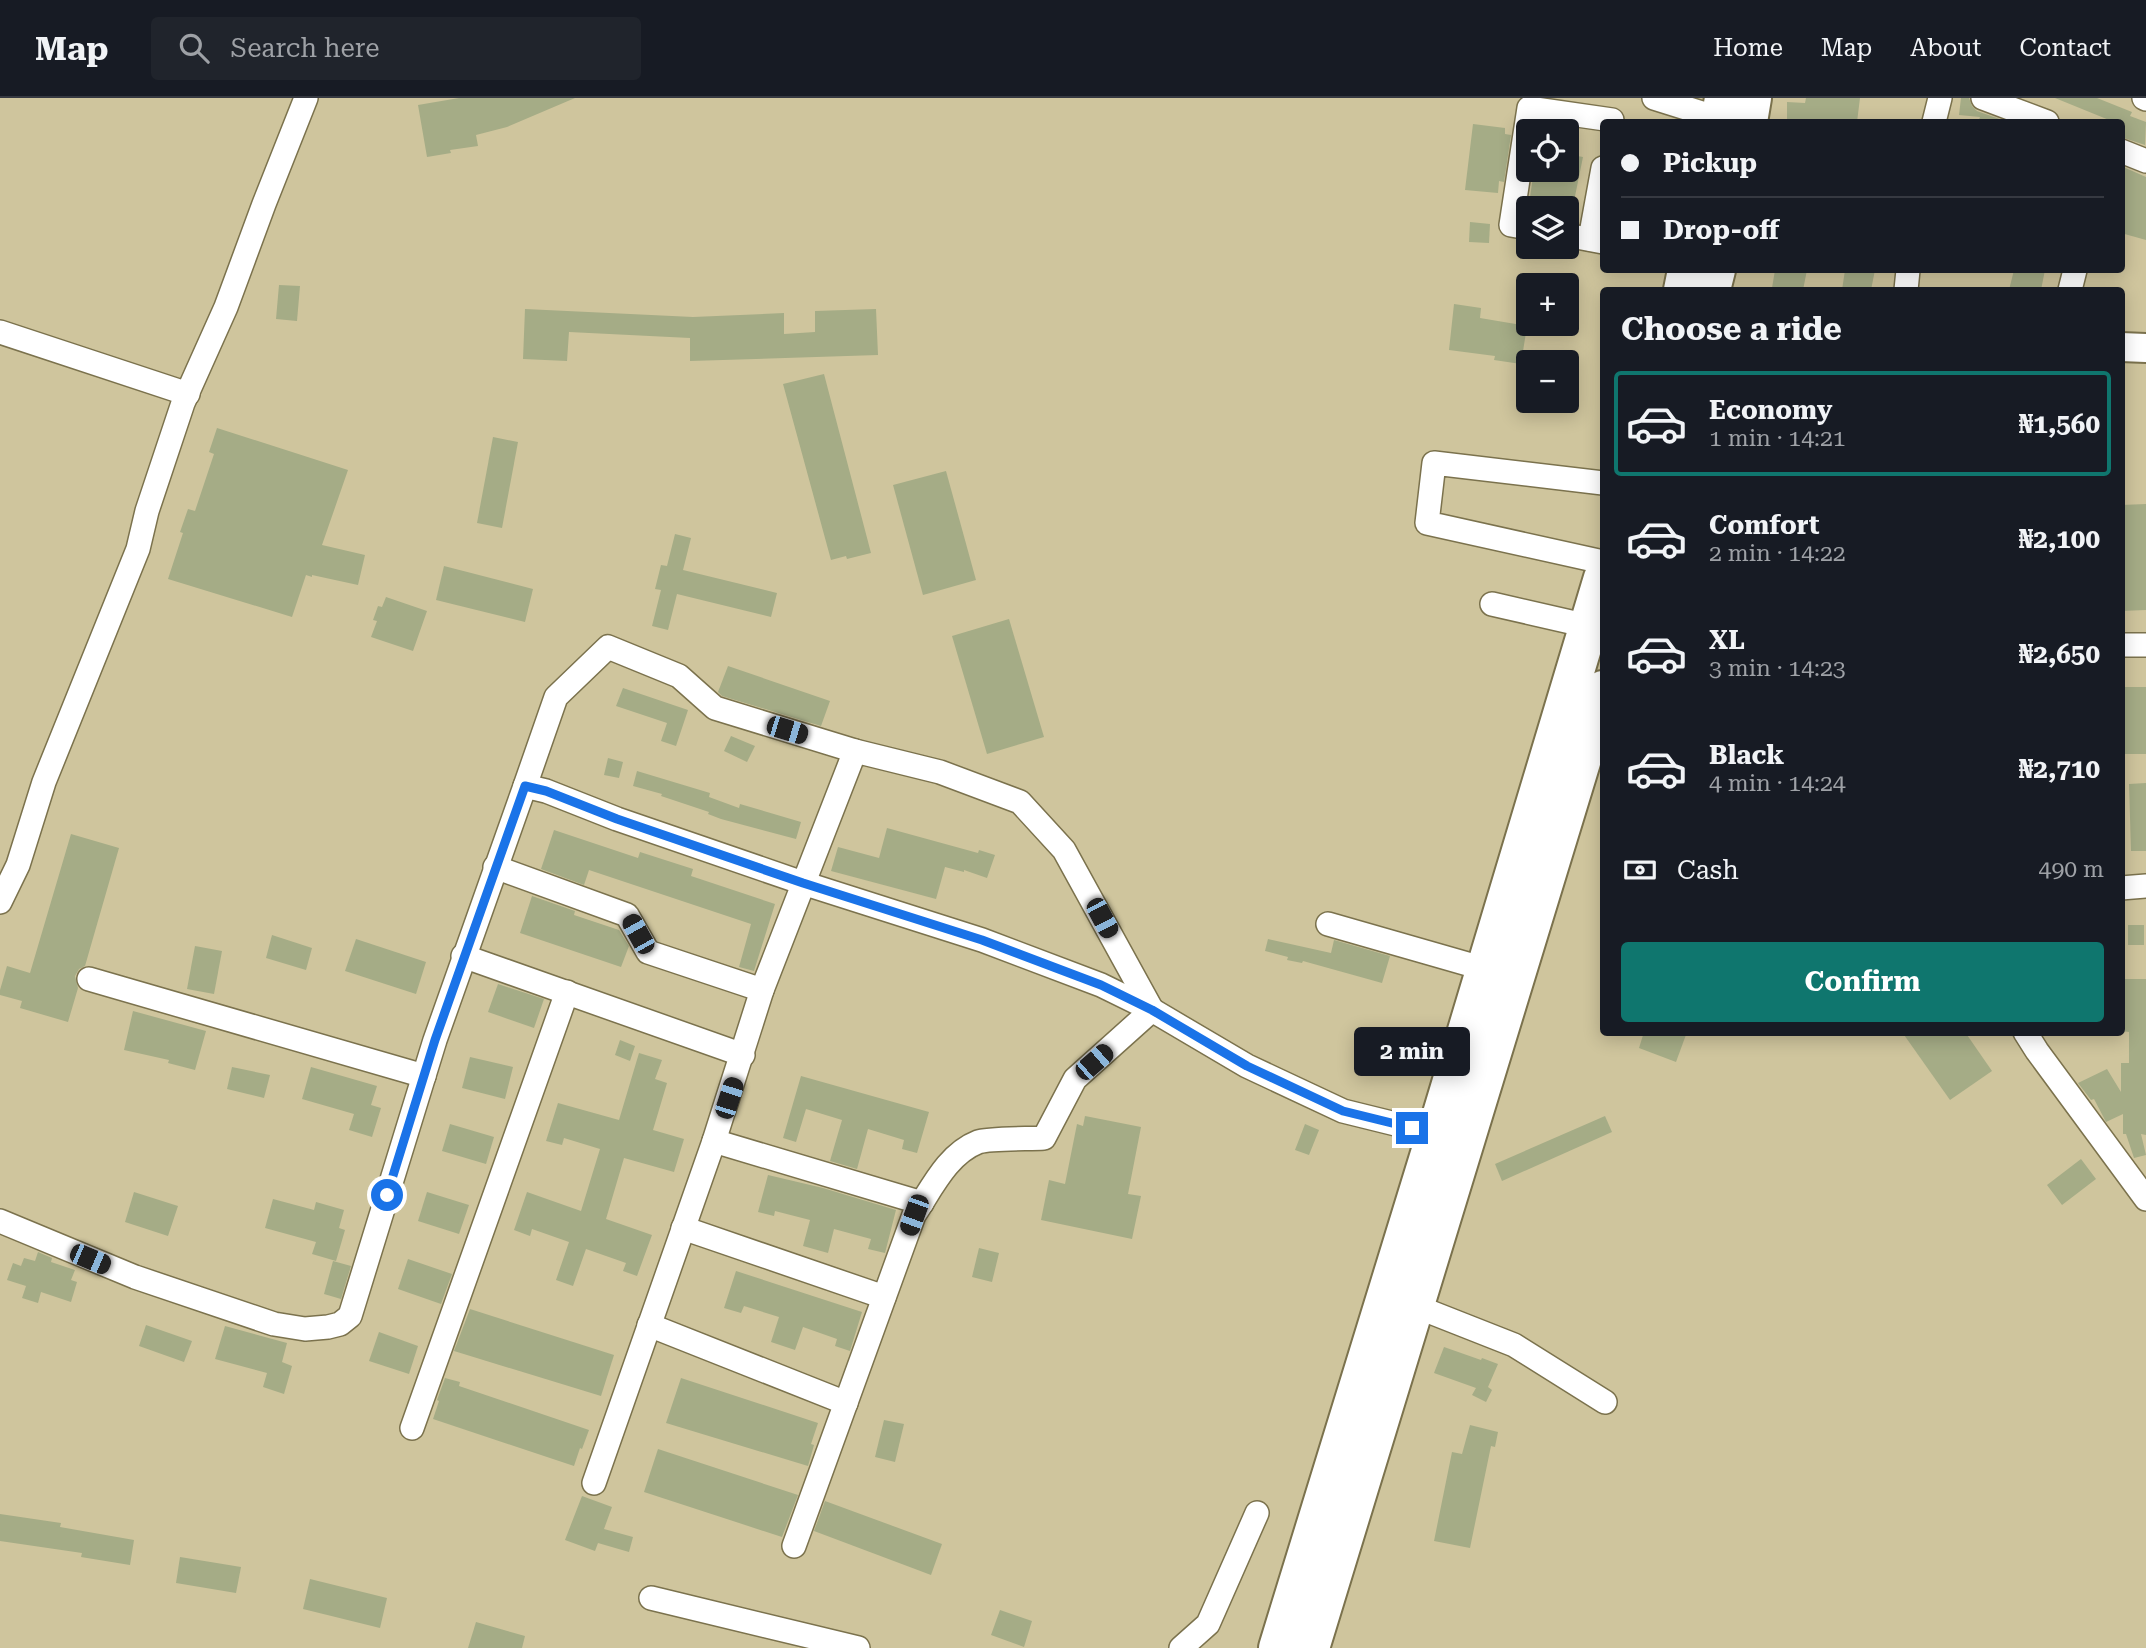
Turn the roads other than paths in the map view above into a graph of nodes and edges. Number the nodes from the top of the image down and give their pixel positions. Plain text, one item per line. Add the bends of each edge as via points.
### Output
1 (306, 98) edge
2 (1654, 98) edge
3 (1940, 98) edge
4 (1983, 98) edge
5 (1733, 112) edge
6 (1605, 119) edge
7 (1935, 119) edge
8 (2039, 119) edge
9 (2125, 153) edge
10 (2146, 161) edge
11 (1600, 204) edge
12 (1516, 226) edge
13 (1579, 238) edge
14 (1597, 241) edge
15 (0, 332) edge
16 (2125, 347) edge
17 (2146, 348) edge
18 (188, 394) junction
19 (1600, 483) edge
20 (1600, 561) edge
21 (1600, 588) edge
22 (1492, 604) dead end
23 (1588, 626) junction
24 (2125, 645) edge
25 (2146, 645) edge
26 (1600, 702) edge
27 (855, 751) junction
28 (525, 786) junction
29 (495, 867) junction
30 (803, 883) junction
31 (2146, 886) edge
32 (2125, 888) edge
33 (0, 902) edge
34 (1328, 924) dead end
35 (463, 956) junction
36 (1485, 969) junction
37 (89, 979) dead end
38 (762, 990) junction
39 (567, 992) junction
40 (1152, 1010) junction
41 (2028, 1036) edge
42 (743, 1055) junction
43 (424, 1076) junction
44 (1436, 1134) junction
45 (714, 1141) junction
46 (2136, 1174) edge
47 (2146, 1199) edge
48 (922, 1203) junction
49 (0, 1222) edge
50 (683, 1228) junction
51 (884, 1297) junction
52 (1415, 1306) junction
53 (649, 1325) junction
54 (1605, 1402) dead end
55 (846, 1403) junction
56 (412, 1428) dead end
57 (594, 1483) dead end
58 (1257, 1513) dead end
59 (793, 1546) dead end
60 (651, 1598) dead end
61 (858, 1648) edge
62 (1181, 1648) edge
63 (1278, 1648) edge
64 (1310, 1648) edge

1 - 18 street
2 - 5 street
3 - 7 street
4 - 8 street
6 - 12 street via 1529,108 1511,225
9 - 10 street
11 - 14 street
13 - 14 street
15 - 18 street
16 - 17 street
18 - 33 street via 138,549
19 - 20 street via 1434,463 1427,523
21 - 23 highway
22 - 23 street
23 - 36 highway
24 - 25 street
26 - 52 highway
27 - 28 street via 716,708 679,676 608,647 556,697
27 - 30 street
27 - 40 street via 940,772 1020,802 1065,850
28 - 29 street
28 - 30 street
29 - 35 street
29 - 38 street via 627,915 648,953
30 - 38 street
30 - 40 street via 982,940 1101,985
31 - 32 street
34 - 36 street
35 - 39 street
35 - 43 street
36 - 44 highway
37 - 43 street
38 - 42 street
39 - 42 street
39 - 56 street
40 - 44 street via 1247,1066 1343,1111
40 - 48 street via 1075,1079 1044,1138 979,1142 943,1171
41 - 46 street
42 - 45 street
43 - 49 street via 350,1316 340,1324 305,1329 274,1324 135,1277
44 - 63 highway
45 - 48 street
45 - 50 street
46 - 47 street
48 - 51 street
50 - 51 street
50 - 53 street
51 - 55 street
52 - 54 street via 1514,1345
52 - 64 highway
53 - 55 street
53 - 57 street
55 - 59 street
58 - 62 street via 1208,1624
60 - 61 street

